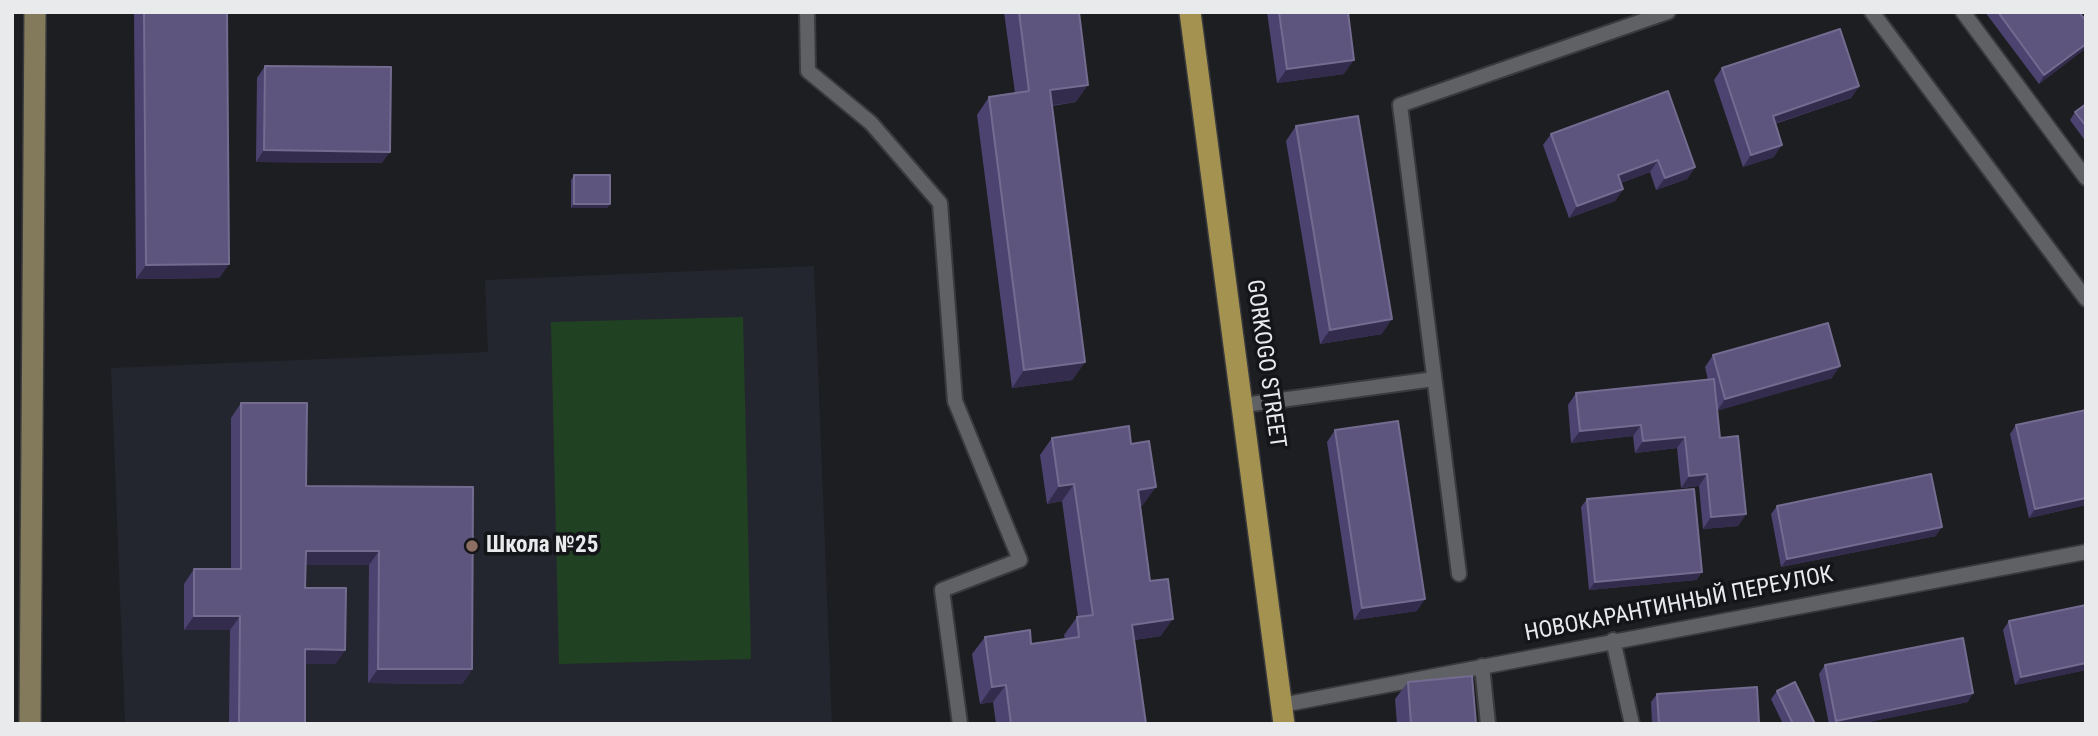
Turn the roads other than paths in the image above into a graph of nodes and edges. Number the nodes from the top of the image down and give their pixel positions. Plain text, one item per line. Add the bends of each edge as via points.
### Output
1 (34, 12) edge
2 (807, 12) edge
3 (1190, 12) edge
4 (1668, 12) edge
5 (1872, 12) edge
6 (1963, 12) edge
7 (2086, 178) edge
8 (2086, 299) edge
9 (1434, 379) junction
10 (1244, 405) junction
11 (2086, 552) edge
12 (1459, 574) dead end
13 (1613, 640) junction
14 (1482, 666) junction
15 (1283, 715) edge
16 (30, 724) edge
17 (960, 724) edge
18 (1488, 724) edge
19 (1632, 724) edge

1 - 16 main road
2 - 17 lane via 808,71 871,123 940,203 955,401 1020,560 942,590
3 - 10 main road, GORKOGO STREET
4 - 9 lane via 1400,105
5 - 8 lane
6 - 7 lane
9 - 10 lane
9 - 12 lane
10 - 15 main road, GORKOGO STREET
11 - 13 lane, НОВОКАРАНТИННЫЙ ПЕРЕУЛОК
13 - 14 lane, НОВОКАРАНТИННЫЙ ПЕРЕУЛОК
13 - 19 lane
14 - 15 lane, НОВОКАРАНТИННЫЙ ПЕРЕУЛОК
14 - 18 lane

